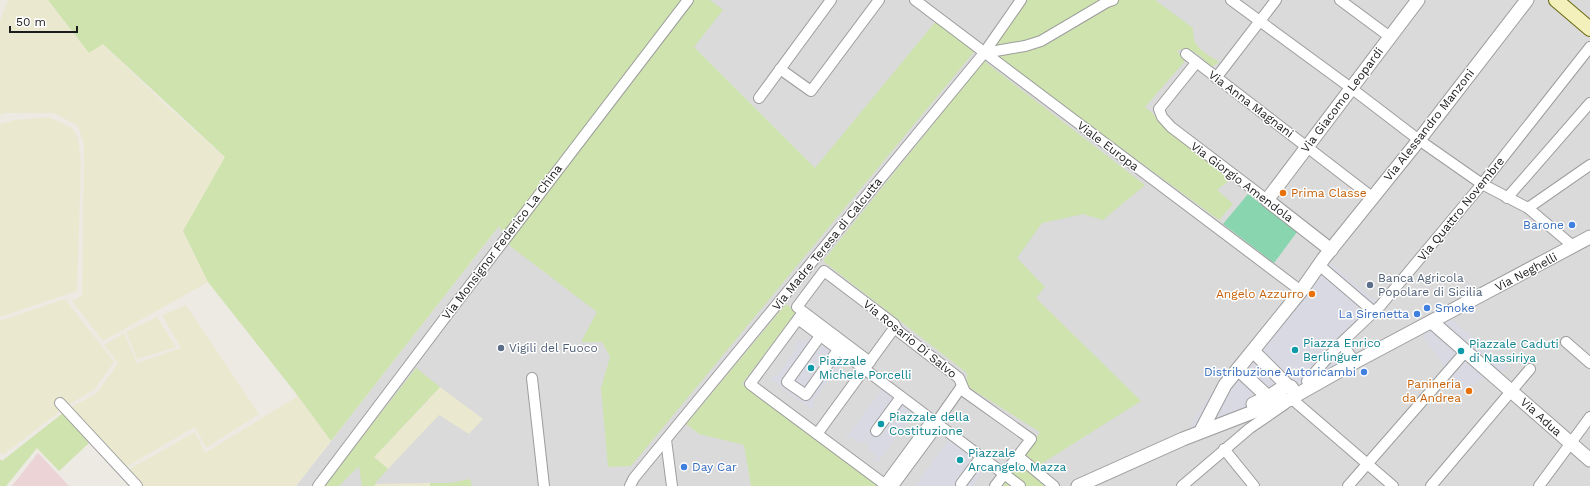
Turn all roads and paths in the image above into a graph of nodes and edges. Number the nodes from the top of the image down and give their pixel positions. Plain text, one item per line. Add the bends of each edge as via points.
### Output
1 (688, 0) edge
2 (831, 0) edge
3 (879, 0) edge
4 (915, 0) edge
5 (1021, 0) edge
6 (1113, 0) edge
7 (1231, 0) edge
8 (1276, 0) edge
9 (1340, 0) edge
10 (1418, 0) edge
11 (1527, 0) edge
12 (1556, 0) edge
13 (1260, 21) junction
14 (1590, 30) edge
15 (1390, 37) junction
16 (1590, 47) edge
17 (984, 53) junction
18 (1186, 54) dead end
19 (1196, 63) junction
20 (780, 69) junction
21 (1216, 78) junction
22 (1351, 88) junction
23 (759, 98) dead end
24 (1590, 103) edge
25 (1419, 140) junction
26 (1307, 147) junction
27 (1590, 165) edge
28 (1482, 184) junction
29 (1372, 197) junction
30 (1507, 198) junction
31 (1267, 200) junction
32 (1528, 208) junction
33 (1590, 237) edge
34 (1573, 246) junction
35 (1331, 250) junction
36 (1319, 265) junction
37 (1301, 291) junction
38 (1374, 312) junction
39 (800, 316) junction
40 (1432, 322) junction
41 (896, 327) junction
42 (823, 332) junction
43 (1566, 342) dead end
44 (1341, 343) junction
45 (838, 350) junction
46 (1253, 351) junction
47 (1466, 351) junction
48 (1355, 362) junction
49 (1590, 363) edge
50 (868, 368) junction
51 (1238, 368) junction
52 (1530, 369) dead end
53 (532, 378) dead end
54 (1307, 380) junction
55 (962, 386) junction
56 (1512, 391) junction
57 (1285, 395) junction
58 (901, 397) junction
59 (60, 403) dead end
60 (1590, 417) edge
61 (1230, 421) junction
62 (935, 423) junction
63 (1202, 429) junction
64 (876, 431) dead end
65 (820, 436) junction
66 (1238, 438) junction
67 (1183, 439) junction
68 (666, 440) junction
69 (1571, 444) junction
70 (1224, 449) junction
71 (1018, 456) junction
72 (981, 457) junction
73 (1590, 460) edge
74 (1368, 464) junction
75 (1004, 474) junction
76 (961, 484) dead end
77 (888, 485) edge
78 (1252, 485) edge
79 (137, 486) edge
80 (318, 486) edge
81 (544, 486) edge
82 (630, 486) edge
83 (672, 486) edge
84 (995, 486) edge
85 (1020, 486) edge
86 (1054, 486) edge
87 (1078, 486) edge
88 (1182, 486) edge
89 (1348, 486) edge
90 (1393, 486) edge
91 (1431, 486) edge
92 (1539, 486) edge

1 - 80 street, Via Monsignor Federico La China
2 - 20 street
3 - 20 street via 811,91
4 - 17 street, Viale Europa
5 - 17 street, Via Madre Teresa di Calcutta
6 - 17 street via 1041,41
7 - 13 street
8 - 13 street
9 - 15 street
10 - 15 street, Via Giacomo Leopardi
11 - 25 street, Via Alessandro Manzoni
12 - 14 main road
13 - 21 street
13 - 22 street
15 - 22 street, Via Giacomo Leopardi
16 - 28 street, Via Quattro Novembre
17 - 37 street, Viale Europa
17 - 68 street, Via Madre Teresa di Calcutta
18 - 19 street, Via Anna Magnani
19 - 21 street, Via Anna Magnani
19 - 31 street, Via Giorgio Amendola via 1159,109 1162,118
20 - 23 street
21 - 26 street, Via Anna Magnani
22 - 25 street
22 - 26 street, Via Giacomo Leopardi
24 - 30 street
25 - 28 street
25 - 29 street, Via Alessandro Manzoni
26 - 29 street, Via Anna Magnani
26 - 31 street, Via Giacomo Leopardi
27 - 32 street
28 - 30 street
28 - 38 street, Via Quattro Novembre
29 - 35 street, Via Alessandro Manzoni
30 - 32 street
31 - 35 street, Via Giorgio Amendola
32 - 34 street
33 - 34 street, Via Neghelli
34 - 40 street, Via Neghelli
35 - 36 street, Via Alessandro Manzoni
36 - 37 street, Via Alessandro Manzoni
36 - 38 street
37 - 46 street, Via Alessandro Manzoni
38 - 44 street, Via Quattro Novembre
39 - 41 street, Via Rosario Di Salvo via 797,308 824,272
39 - 42 street
39 - 65 street via 750,384
40 - 47 street, Via Adua
40 - 48 street, Via Neghelli
41 - 50 street
41 - 55 street, Via Rosario Di Salvo via 898,332 959,378
42 - 45 street
42 - 45 street via 788,382 806,395
42 - 50 street
43 - 49 street
44 - 48 street
44 - 54 street, Via Quattro Novembre
45 - 50 street
46 - 51 street, Via Alessandro Manzoni
46 - 57 street
47 - 56 street, Via Adua
47 - 74 street
48 - 54 street
48 - 57 street
50 - 58 street
50 - 65 street
51 - 57 street
51 - 63 street, Via Alessandro Manzoni via 1225,385
52 - 56 street
53 - 81 street
54 - 57 street
55 - 62 street
55 - 71 street, Via Rosario Di Salvo via 965,392 1031,439
56 - 69 street, Via Adua
56 - 91 street
57 - 61 street
57 - 63 street
57 - 66 street
57 - 74 street
58 - 62 street
58 - 64 street
59 - 79 street
60 - 69 street
61 - 66 street
61 - 67 street
62 - 72 street
62 - 77 street
63 - 67 street
65 - 77 street
66 - 70 street
67 - 87 street
68 - 82 street, Via Madre Teresa di Calcutta
68 - 83 street
69 - 73 street, Via Adua
69 - 92 street
70 - 78 street
70 - 88 street
71 - 75 street
71 - 86 street
72 - 75 street
72 - 76 street
74 - 89 street
74 - 90 street
75 - 84 street
75 - 85 street

